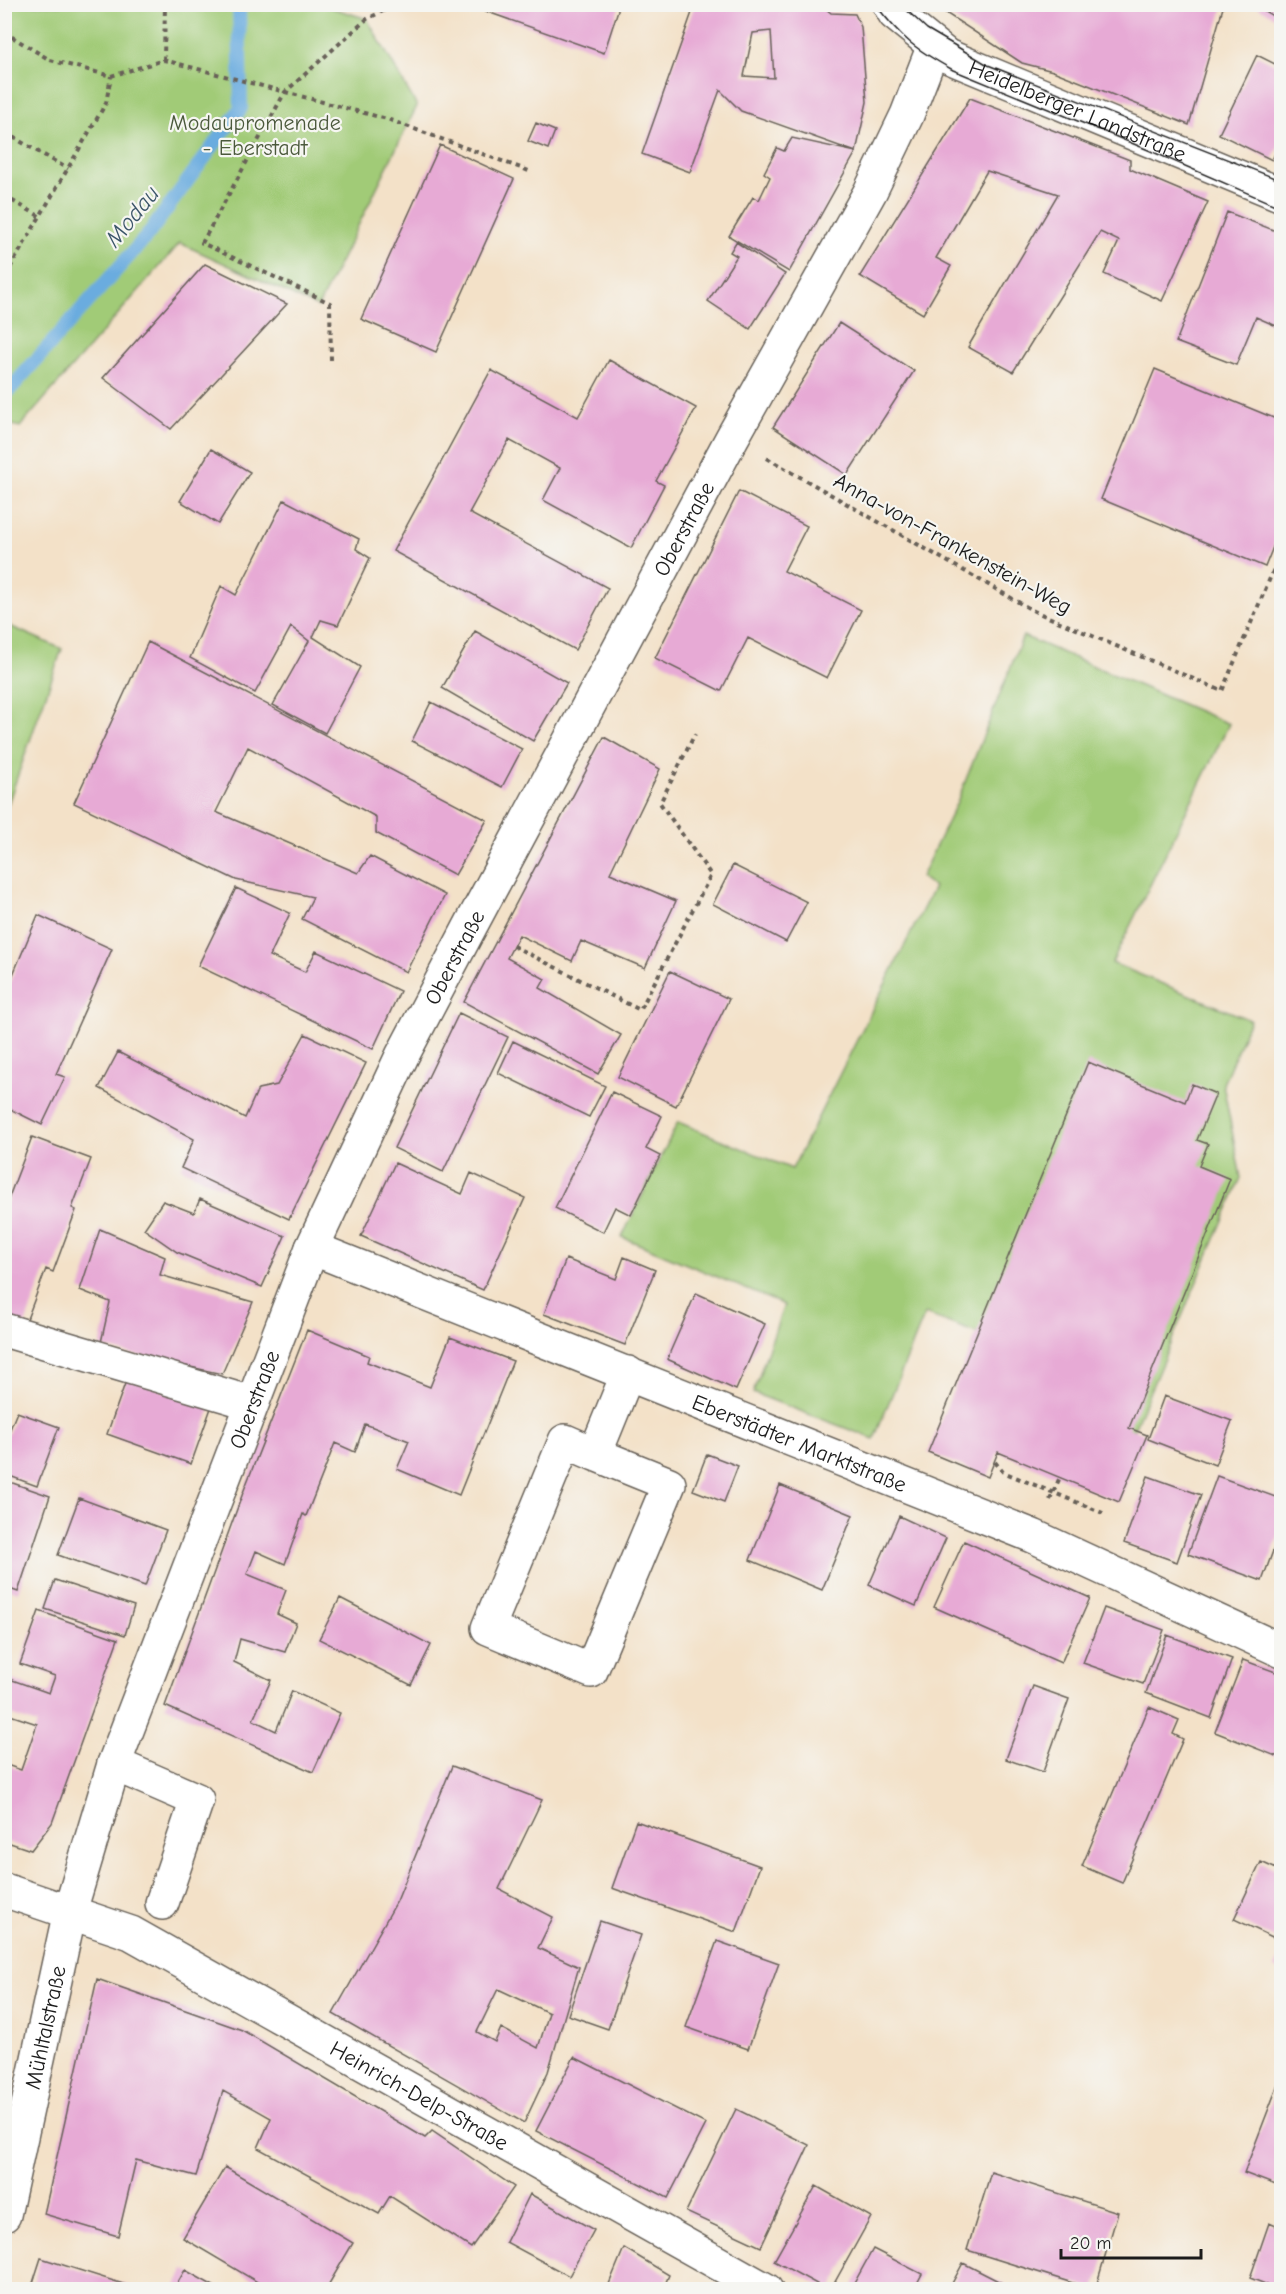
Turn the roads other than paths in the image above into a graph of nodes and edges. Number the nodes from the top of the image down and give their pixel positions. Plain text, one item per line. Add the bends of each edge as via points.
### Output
1 (889, 4) edge
2 (933, 48) junction
3 (1281, 195) edge
4 (312, 1248) junction
5 (4, 1330) edge
6 (628, 1373) junction
7 (250, 1403) junction
8 (596, 1454) junction
9 (1281, 1651) edge
10 (114, 1764) junction
11 (4, 1890) edge
12 (162, 1903) dead end
13 (70, 1911) junction
14 (4, 2215) edge
15 (766, 2289) edge

1 - 2 street, Heidelberger Landstraße
2 - 3 street, Heidelberger Landstraße
2 - 4 street, Oberstraße via 907,115 870,192 732,438 402,1056
4 - 6 street, Eberstädter Marktstraße
4 - 7 street, Oberstraße
5 - 7 street
6 - 8 street
6 - 9 street, Eberstädter Marktstraße via 1033,1536
7 - 10 street, Oberstraße
8 - 8 street via 566,1441 488,1628 591,1671 669,1484
10 - 12 street via 197,1800
10 - 13 street, Oberstraße
11 - 13 street, Heinrich-Delp-Straße
13 - 14 street, Mühltalstraße
13 - 15 street, Heinrich-Delp-Straße via 131,1933

